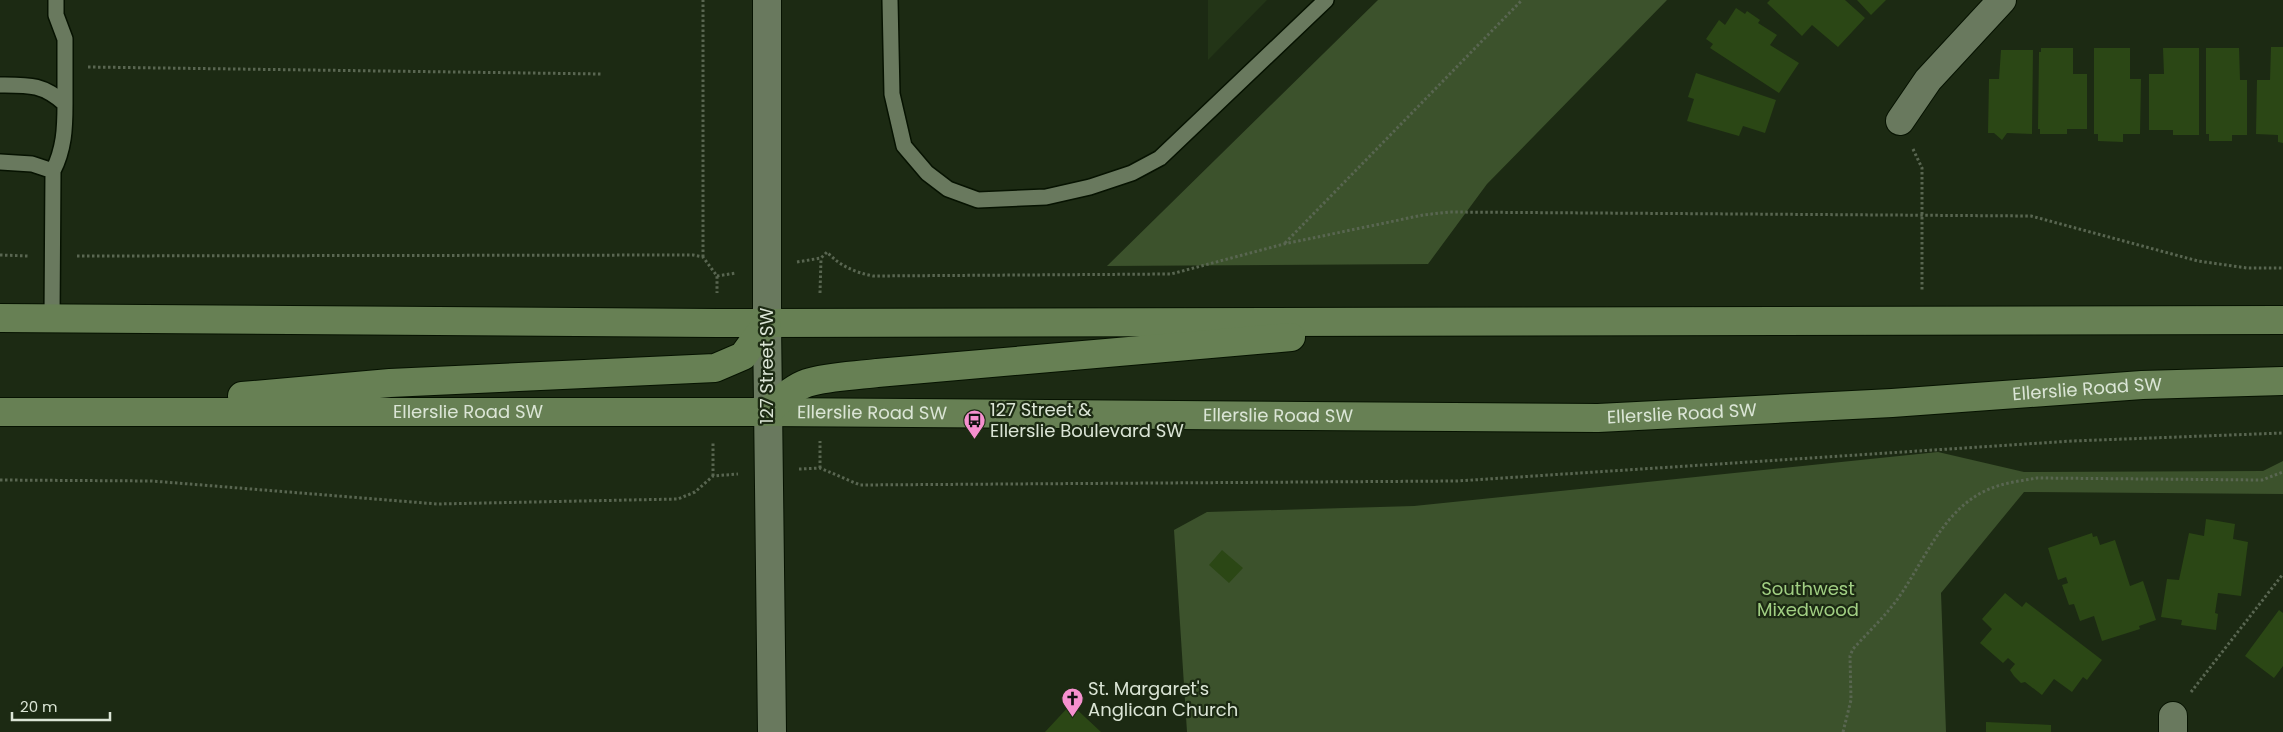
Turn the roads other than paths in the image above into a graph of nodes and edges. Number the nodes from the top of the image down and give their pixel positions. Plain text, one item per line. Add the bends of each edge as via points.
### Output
1 (767, 0) edge
2 (890, 0) edge
3 (1326, 0) edge
4 (2002, 0) edge
5 (56, 8) edge
6 (0, 85) edge
7 (65, 104) junction
8 (1900, 121) road end
9 (0, 162) edge
10 (53, 171) junction
11 (0, 318) edge
12 (52, 318) junction
13 (1487, 320) junction
14 (2283, 320) edge
15 (767, 323) junction
16 (2283, 381) edge
17 (0, 412) edge
18 (81, 412) junction
19 (767, 412) junction
20 (772, 732) edge

1 - 15 street, 127 Street SW
2 - 3 lane via 892,94 904,146 927,173 948,189 978,200 1046,197 1090,187 1132,173 1160,158
4 - 8 street via 1928,80
5 - 7 lane via 65,39
6 - 7 lane via 46,90
7 - 10 lane via 63,146
9 - 10 lane via 32,164
10 - 12 lane
11 - 12 main road
12 - 15 main road
13 - 14 main road
13 - 15 main road
13 - 19 main road via 876,373 807,383
15 - 18 main road via 743,356 715,368 390,382
15 - 19 street, 127 Street SW
16 - 19 main road, Ellerslie Road SW via 2142,385 1892,403 1598,418
17 - 18 main road, Ellerslie Road SW
18 - 19 main road, Ellerslie Road SW
19 - 20 street, 127 Street SW

